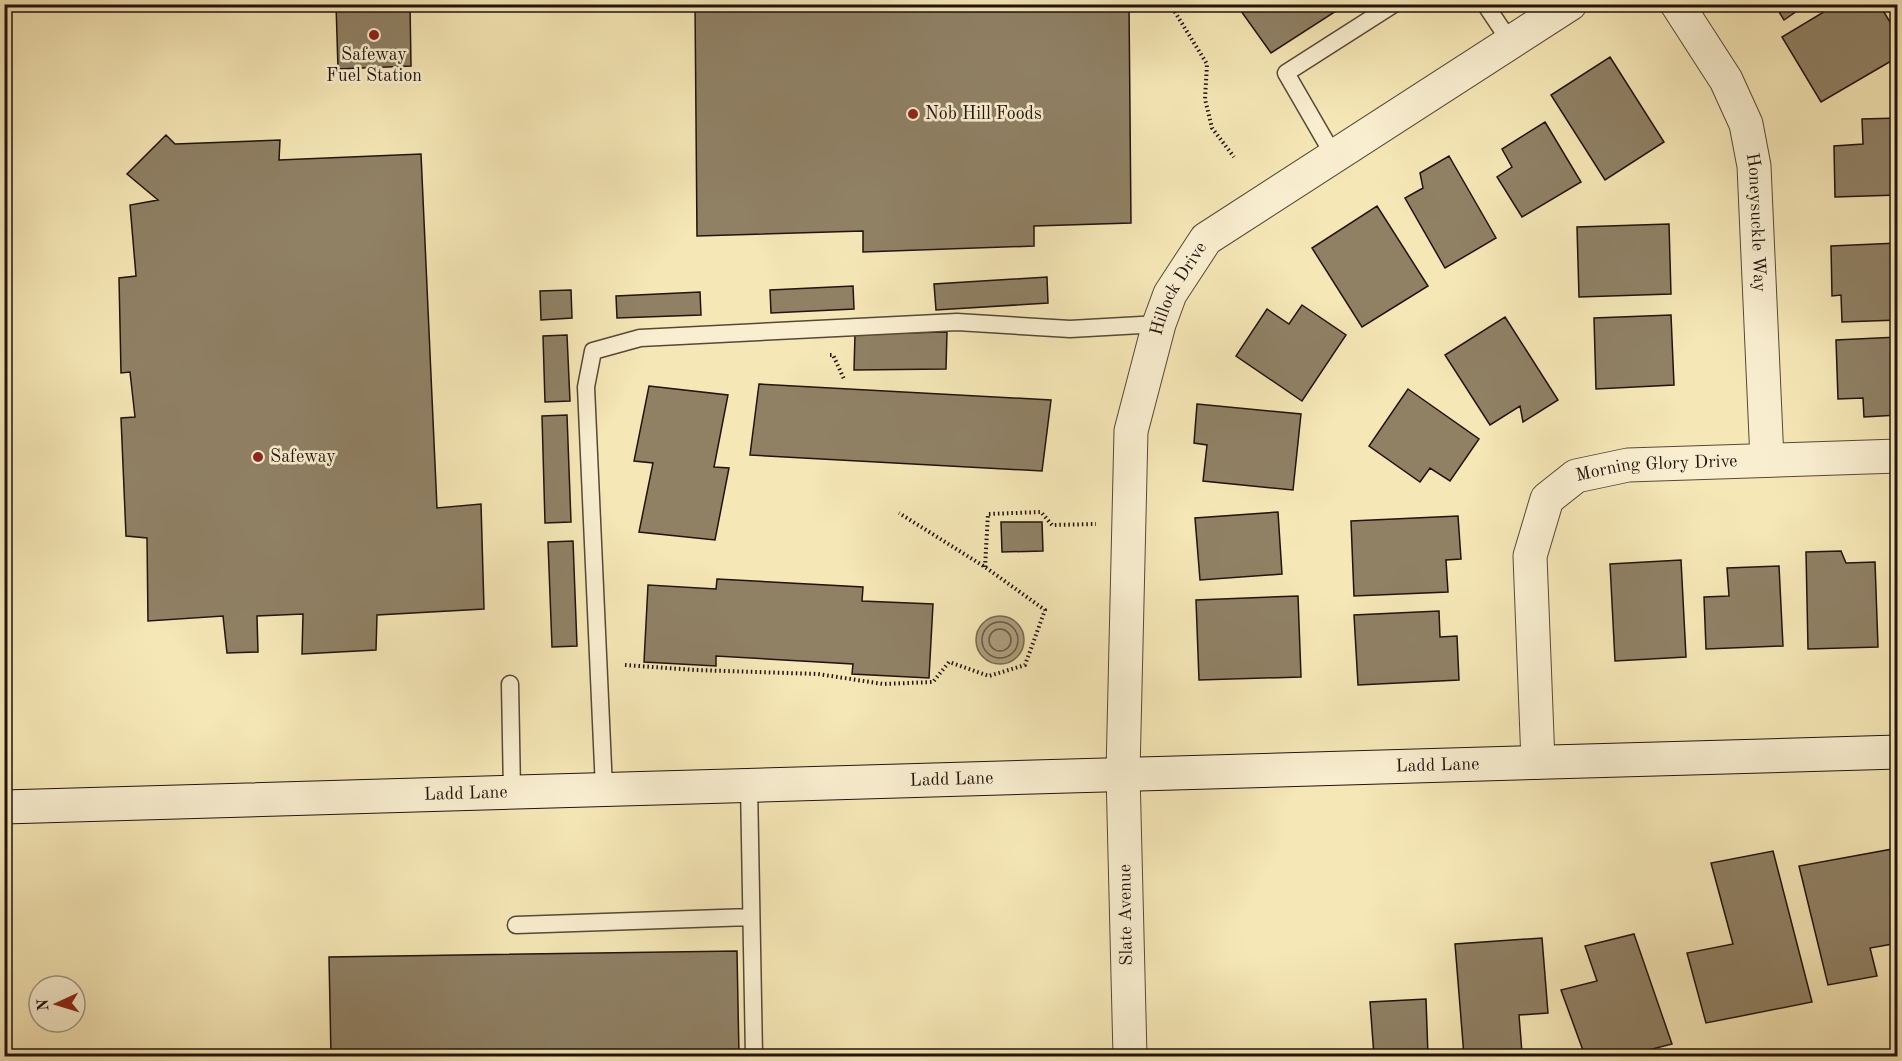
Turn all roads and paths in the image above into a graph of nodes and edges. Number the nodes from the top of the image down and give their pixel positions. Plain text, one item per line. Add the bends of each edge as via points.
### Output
1 (1170, 4) edge
2 (1394, 4) edge
3 (1485, 4) edge
4 (1570, 4) edge
5 (1677, 4) edge
6 (1511, 43) junction
7 (1335, 156) junction
8 (1234, 157) dead end
9 (1159, 324) junction
10 (821, 356) dead end
11 (844, 379) dead end
12 (1898, 456) edge
13 (1767, 460) junction
14 (899, 513) dead end
15 (1129, 522) junction
16 (985, 567) junction
17 (623, 653) dead end
18 (624, 665) junction
19 (625, 676) dead end
20 (510, 684) dead end
21 (1898, 752) edge
22 (1538, 762) junction
23 (1123, 773) junction
24 (749, 785) junction
25 (604, 789) junction
26 (512, 792) junction
27 (4, 807) edge
28 (751, 917) junction
29 (516, 925) dead end
30 (754, 1056) edge
31 (1130, 1056) edge

1 - 8 path via 1207,64 1205,99 1212,128
2 - 7 lane via 1286,73
3 - 6 lane
4 - 6 street, Hillock Drive
5 - 13 street, Honeysuckle Way via 1726,80 1746,124 1754,166
6 - 7 street, Hillock Drive
7 - 9 street, Hillock Drive via 1206,239 1170,294
9 - 15 street, Hillock Drive via 1131,431
9 - 25 lane via 1070,329 957,322 640,338 593,351 586,387
10 - 11 path via 833,355
12 - 13 street, Morning Glory Drive
13 - 22 street, Morning Glory Drive via 1628,465 1576,476 1546,499 1530,556
14 - 16 path
15 - 16 path via 1052,525 1041,512 988,514
15 - 23 street, Hillock Drive
16 - 18 path via 1045,610 1025,665 989,675 949,662 933,682 883,684 818,674
17 - 18 path
18 - 19 path
20 - 26 lane
21 - 22 street, Ladd Lane
22 - 23 street, Ladd Lane
23 - 24 street, Ladd Lane
23 - 31 street, Slate Avenue
24 - 25 street, Ladd Lane
24 - 28 lane
25 - 26 street, Ladd Lane
26 - 27 street, Ladd Lane
28 - 29 lane
28 - 30 lane

